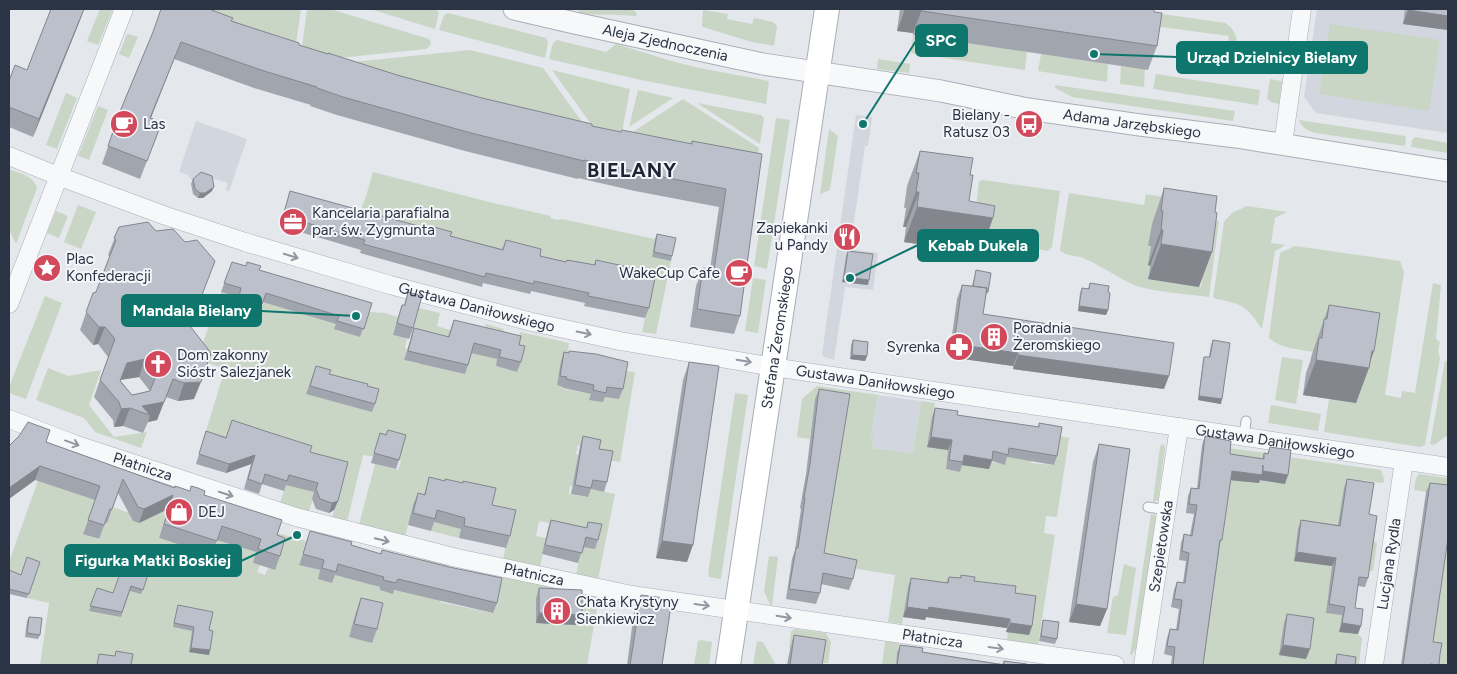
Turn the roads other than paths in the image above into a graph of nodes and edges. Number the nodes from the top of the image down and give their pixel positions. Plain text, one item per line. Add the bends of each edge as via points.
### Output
1 (124, 9) edge
2 (514, 9) edge
3 (827, 9) edge
4 (1302, 9) edge
5 (817, 73) junction
6 (1283, 144) junction
7 (9, 156) edge
8 (1448, 171) edge
9 (58, 176) junction
10 (9, 304) edge
11 (773, 367) junction
12 (9, 419) edge
13 (1179, 427) junction
14 (1404, 461) junction
15 (1448, 468) edge
16 (1148, 507) dead end
17 (1166, 510) junction
18 (735, 610) junction
19 (728, 665) edge
20 (1115, 665) edge
21 (1143, 665) edge
22 (1374, 665) edge

1 - 9 street
2 - 5 street, Aleja Zjednoczenia
3 - 5 main road, Stefana Żeromskiego
4 - 6 street
5 - 6 street, Adama Jarzębskiego via 941,91 1028,109
5 - 11 main road, Stefana Żeromskiego
6 - 8 street, Adama Jarzębskiego
7 - 9 street
9 - 10 street
9 -> 11 street, Gustawa Daniłowskiego via 166,216 390,286 620,341
11 - 13 street, Gustawa Daniłowskiego
11 - 18 main road, Stefana Żeromskiego
12 -> 18 street, Płatnicza via 74,444 296,517 457,558 619,592
13 - 14 street, Gustawa Daniłowskiego via 1245,429
13 - 17 street, Szepietowska
14 - 15 street, Gustawa Daniłowskiego
14 - 22 street, Lucjana Rydla
16 - 17 lane
17 - 21 street, Szepietowska
18 - 19 main road, Stefana Żeromskiego
18 -> 20 street, Płatnicza

